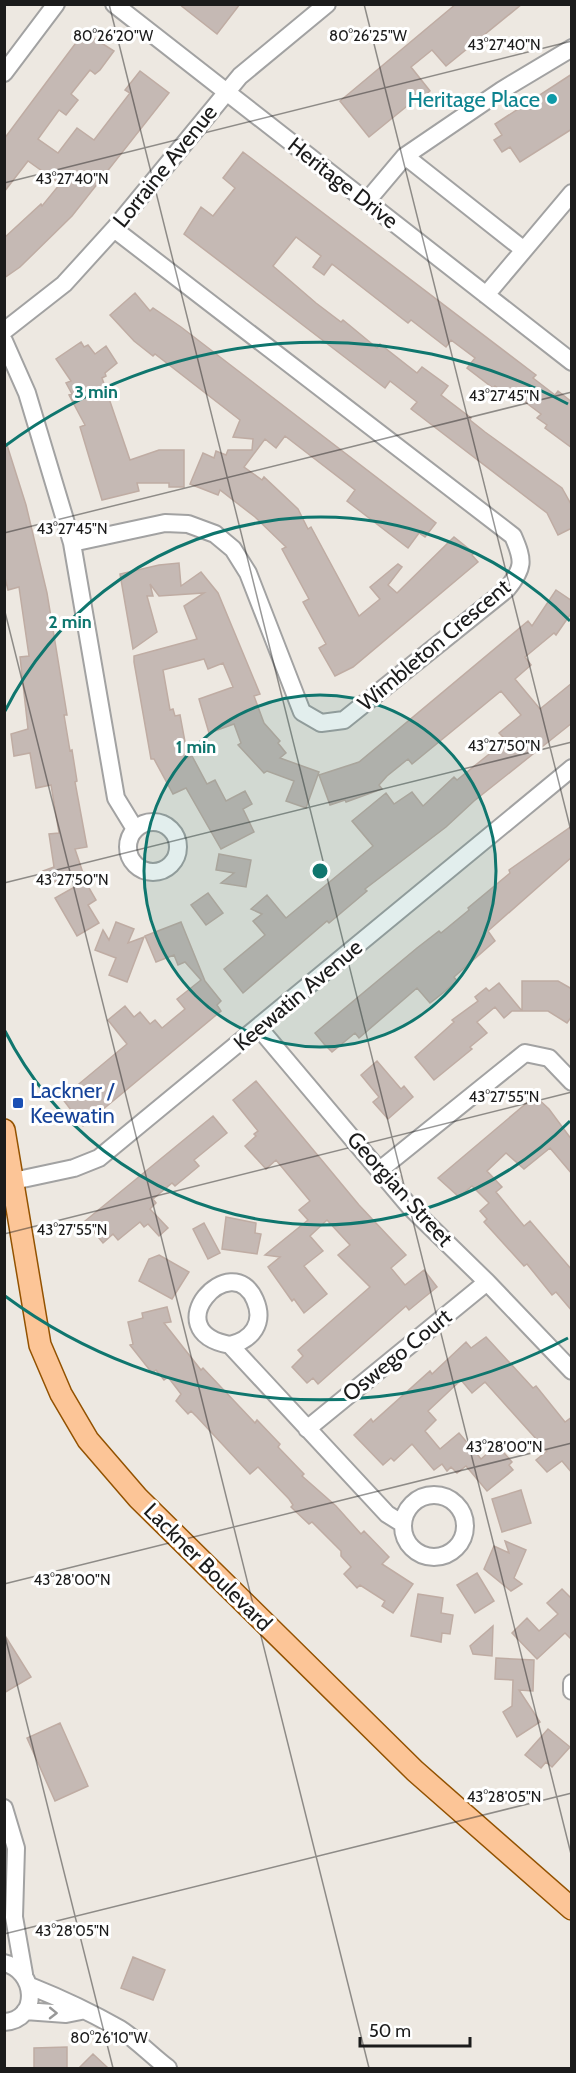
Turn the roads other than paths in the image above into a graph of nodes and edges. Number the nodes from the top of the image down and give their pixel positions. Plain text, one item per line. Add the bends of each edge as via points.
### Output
1 (56, 4) edge
2 (114, 4) edge
3 (327, 4) edge
4 (572, 48) edge
5 (4, 73) edge
6 (226, 91) junction
7 (405, 156) junction
8 (572, 193) edge
9 (367, 201) junction
10 (114, 229) junction
11 (524, 250) junction
12 (486, 295) junction
13 (4, 331) edge
14 (4, 341) edge
15 (572, 362) edge
16 (72, 543) junction
17 (572, 768) edge
18 (135, 829) dead end
19 (259, 1028) junction
20 (572, 1082) edge
21 (4, 1130) edge
22 (381, 1169) junction
23 (9, 1182) edge
24 (487, 1282) junction
25 (230, 1345) dead end
26 (572, 1371) edge
27 (308, 1429) junction
28 (403, 1524) dead end
29 (572, 1683) edge
30 (572, 1691) edge
31 (4, 1808) edge
32 (572, 1909) edge
33 (14, 1917) junction
34 (4, 1938) edge
35 (4, 1963) edge
36 (27, 1980) junction
37 (25, 2011) junction
38 (81, 2011) junction
39 (6, 2026) edge
40 (168, 2068) edge

1 - 5 street
2 - 6 street, Heritage Drive
3 - 6 street, Lorraine Avenue
4 - 7 street
6 - 9 street, Heritage Drive
6 - 10 street, Lorraine Avenue
7 - 9 street
7 - 11 street
8 - 11 street
9 - 12 street, Heritage Drive
10 - 13 street, Lorraine Avenue via 64,284
10 - 16 street, Wimbleton Crescent via 513,536 522,555 519,574 507,589 344,720 321,723 302,712 248,573 233,549 214,534 188,524 165,523
11 - 12 street
12 - 15 street, Heritage Drive
14 - 16 street via 27,393
16 - 18 street via 116,798
17 - 19 street, Keewatin Avenue
19 - 22 street, Georgian Street
19 - 23 street, Keewatin Avenue via 99,1158 74,1168
20 - 22 street via 549,1058 525,1053
21 - 23 main road, Lackner Boulevard
22 - 24 street, Georgian Street via 410,1207
23 - 32 main road, Lackner Boulevard via 40,1345 61,1394 88,1440 138,1498 415,1771
24 - 26 street, Georgian Street
24 - 27 street, Oswego Court
25 - 27 street
27 - 28 street via 387,1515
29 - 30 street
31 - 33 street via 16,1848
33 - 34 street
33 - 36 street
35 - 36 street
36 - 37 street via 30,1999
36 - 38 street
37 -> 38 street
37 - 39 street
38 - 40 street via 121,2030

